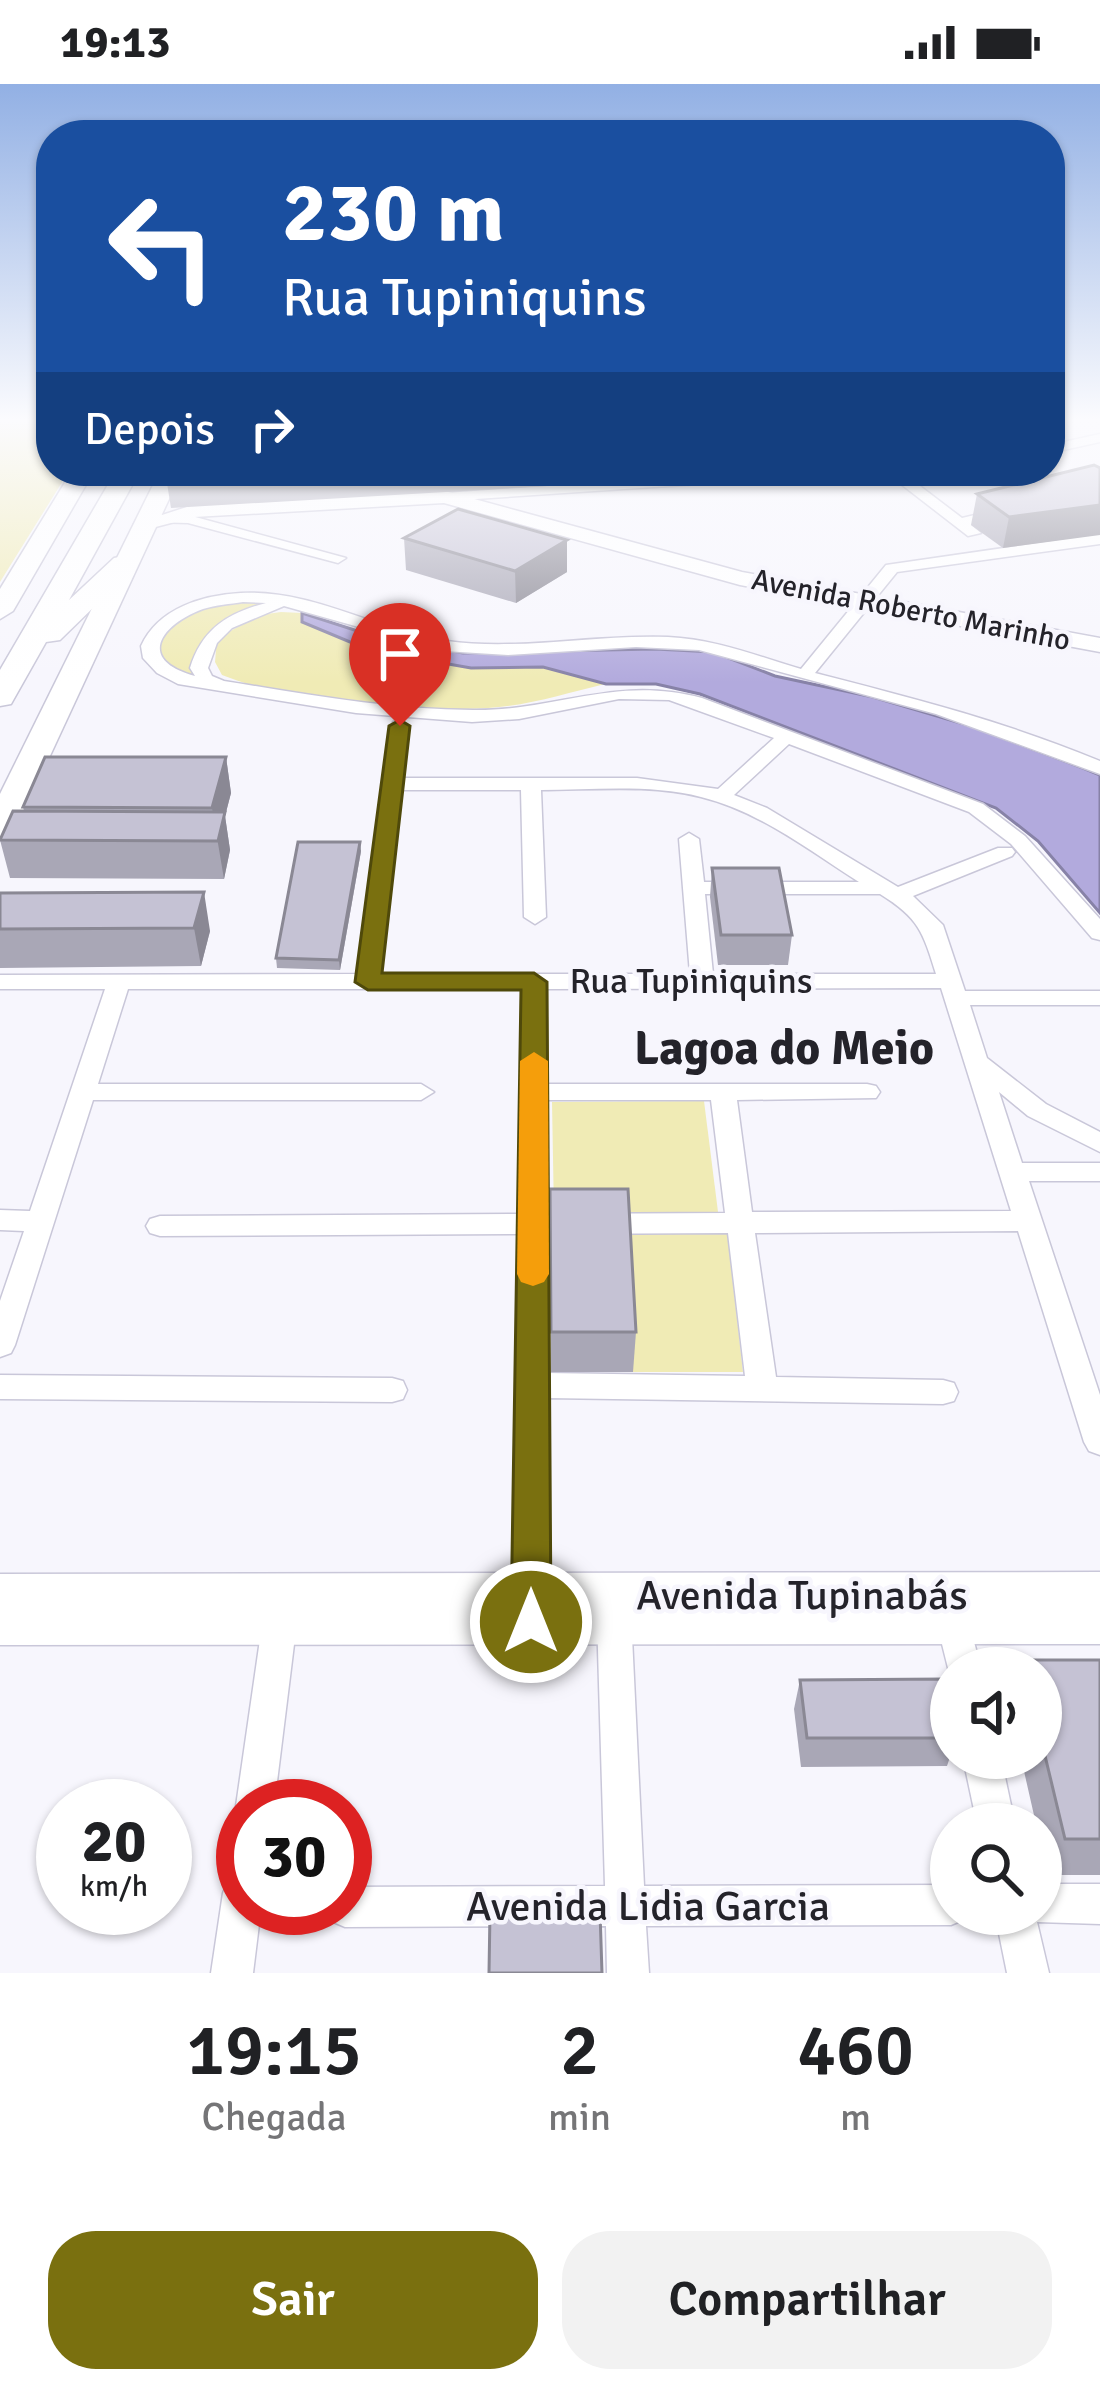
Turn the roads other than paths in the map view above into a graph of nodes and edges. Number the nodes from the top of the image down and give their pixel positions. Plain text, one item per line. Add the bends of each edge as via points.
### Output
1 (62, 506) edge
2 (109, 506) edge
3 (154, 506) edge
4 (280, 506) edge
5 (478, 506) edge
6 (938, 506) edge
7 (1024, 507) edge
8 (960, 523) junction
9 (51, 524) junction
10 (146, 524) junction
11 (91, 538) junction
12 (1100, 539) edge
13 (998, 552) junction
14 (338, 558) dead end
15 (124, 564) junction
16 (861, 600) junction
17 (298, 604) junction
18 (0, 611) edge
19 (238, 616) junction
20 (165, 621) junction
21 (1100, 645) edge
22 (202, 655) junction
23 (18, 663) junction
24 (810, 669) dead end
25 (224, 688) junction
26 (0, 697) edge
27 (400, 726) dead end
28 (781, 742) dead end
29 (1100, 768) edge
30 (393, 784) junction
31 (531, 784) junction
32 (722, 796) junction
33 (0, 827) edge
34 (689, 838) dead end
35 (1005, 852) dead end
36 (693, 888) junction
37 (892, 891) junction
38 (535, 916) dead end
39 (1100, 934) edge
40 (702, 981) junction
41 (0, 982) edge
42 (119, 982) junction
43 (368, 982) junction
44 (534, 982) junction
45 (953, 990) junction
46 (1100, 998) edge
47 (978, 1063) junction
48 (83, 1092) junction
49 (421, 1092) dead end
50 (533, 1092) junction
51 (724, 1092) junction
52 (867, 1092) dead end
53 (1100, 1143) edge
54 (1013, 1172) junction
55 (1100, 1172) edge
56 (0, 1220) edge
57 (41, 1221) junction
58 (1029, 1221) junction
59 (743, 1222) junction
60 (533, 1223) junction
61 (160, 1226) dead end
62 (0, 1346) edge
63 (532, 1385) junction
64 (0, 1387) edge
65 (762, 1389) junction
66 (392, 1390) dead end
67 (944, 1392) dead end
68 (1100, 1442) edge
69 (1100, 1594) edge
70 (0, 1596) edge
71 (281, 1608) junction
72 (531, 1609) junction
73 (614, 1609) junction
74 (1100, 1622) edge
75 (0, 1623) edge
76 (955, 1628) edge
77 (259, 1779) edge
78 (1062, 1904) edge
79 (1100, 1904) edge
80 (930, 1905) edge
81 (626, 1906) junction
82 (372, 1907) edge
83 (237, 1935) edge
84 (1020, 1935) edge
85 (232, 1973) edge
86 (628, 1973) edge
87 (1028, 1973) edge

1 - 9 main road
2 - 11 highway
3 - 10 main road
4 - 10 main road, Avenida Roberto Marinho via 193,511
5 - 16 main road, Avenida Roberto Marinho via 740,578
6 - 8 street
7 - 8 street
8 - 13 street
9 - 11 main road
9 - 18 main road
10 - 11 main road
10 - 14 street via 188,519
10 - 15 main road
11 - 23 highway
12 - 13 street
13 - 16 street via 899,565
15 - 23 highway
15 - 33 main road
16 - 21 main road, Avenida Roberto Marinho
16 - 24 street
17 - 19 street
17 - 20 street via 240,597
17 - 29 street via 452,647 724,650 957,715
19 - 20 street
19 - 22 street via 218,628
20 - 22 street via 188,631
20 - 25 street via 150,649 158,670
22 - 25 street via 205,679
23 - 26 highway
25 - 39 street via 472,716 619,694 696,702 976,808 1010,832
27 - 30 street
28 - 32 street
30 - 31 street
30 - 43 street
31 - 32 street via 637,784
31 - 38 street
32 - 37 street
34 - 36 street
35 - 37 street
36 - 37 street
36 - 40 street
37 - 45 street via 932,925
40 - 44 street, Rua Tupiniquins
40 - 45 street, Rua Tupiniquins
41 - 42 street, Rua Tupiniquins
42 - 43 street, Rua Tupiniquins
42 - 48 street
43 - 44 street, Rua Tupiniquins
44 - 50 street
45 - 46 street, Rua Tupiniquins
45 - 47 street
47 - 53 street via 1036,1110
47 - 54 street
48 - 49 street
48 - 57 street
50 - 51 street
50 - 60 street
51 - 52 street
51 - 59 street
54 - 55 street
54 - 58 street
56 - 57 street
57 - 62 street
58 - 59 street
58 - 68 street
59 - 60 street
59 - 65 street
60 - 61 street
60 - 63 street
63 - 65 street
63 - 72 street
64 - 66 street
65 - 67 street
69 - 76 main road, Avenida Tupinabás
70 - 71 main road, Avenida Tupinabás
71 - 72 main road, Avenida Tupinabás
71 - 75 main road, Avenida Tupinabás
71 - 77 street
72 - 73 main road, Avenida Tupinabás
73 - 76 main road, Avenida Tupinabás
73 - 81 street
74 - 76 main road, Avenida Tupinabás
78 - 79 street
80 - 81 street, Avenida Lidia Garcia
81 - 82 street, Avenida Lidia Garcia
81 - 86 street
83 - 85 street
84 - 87 street

